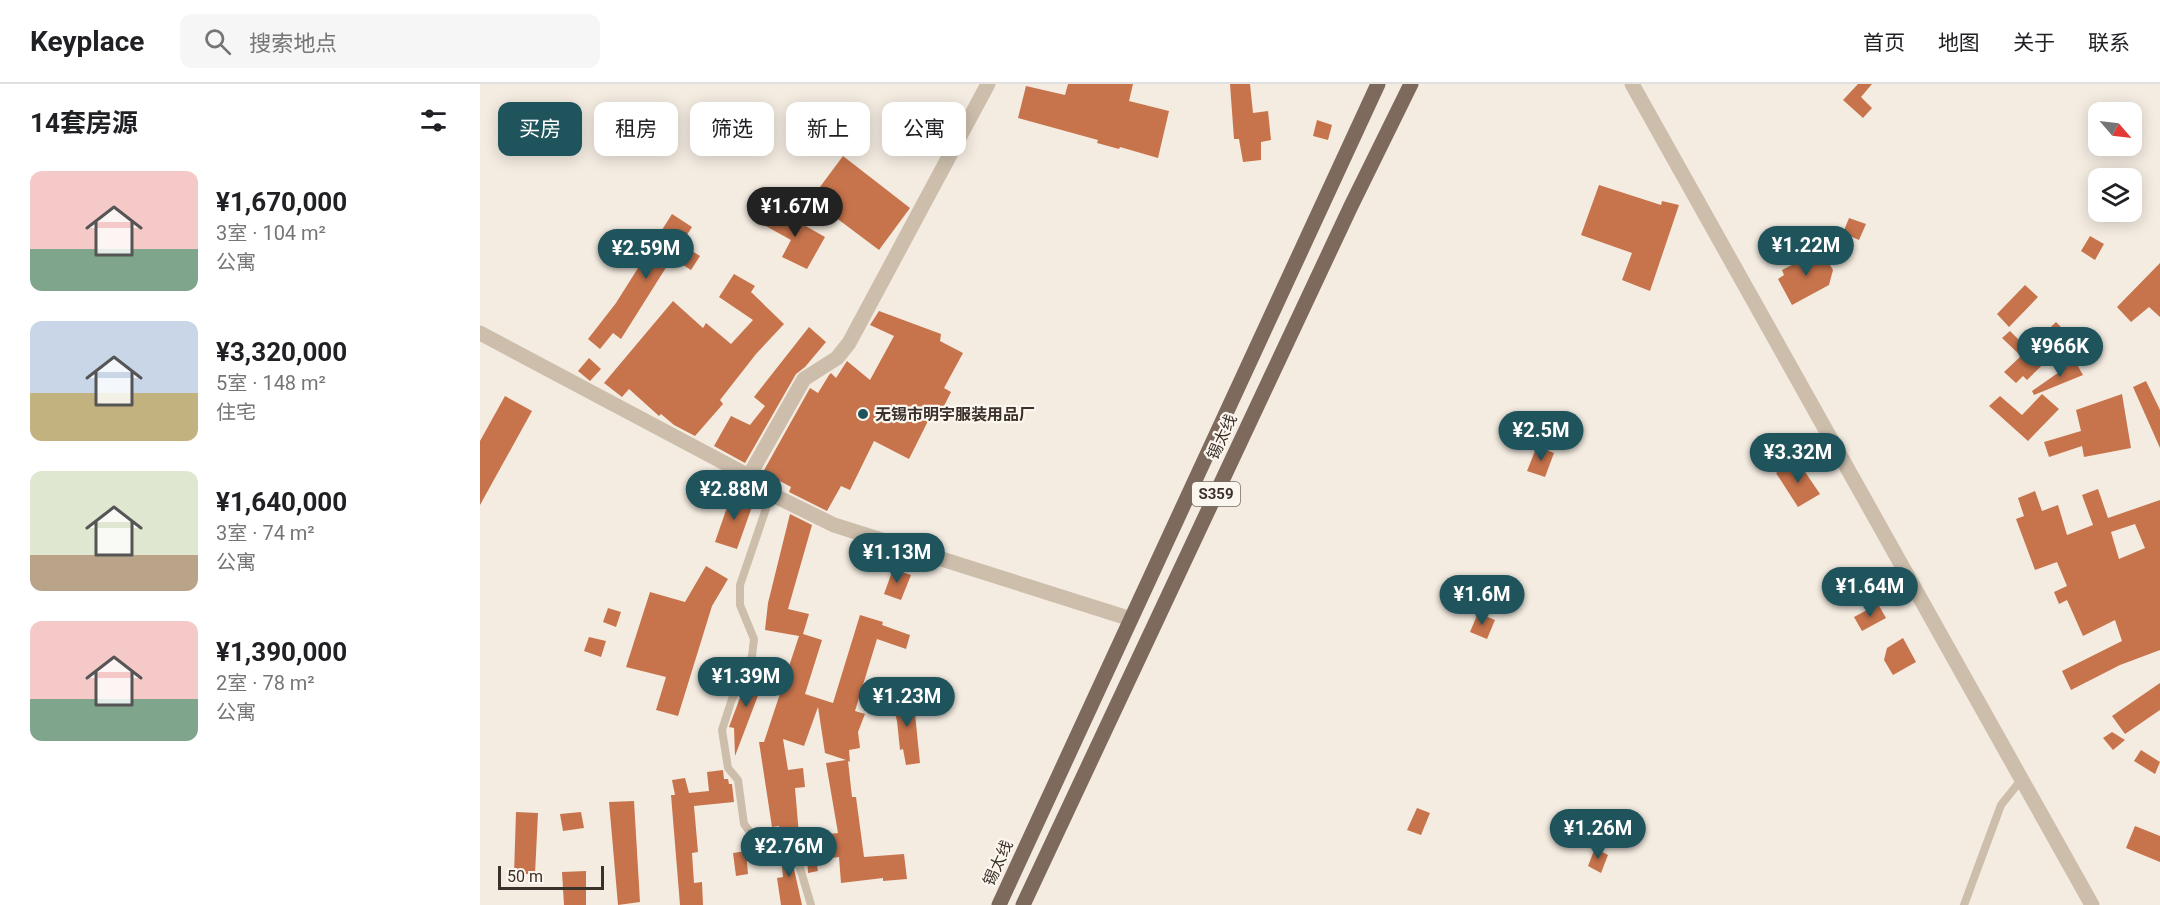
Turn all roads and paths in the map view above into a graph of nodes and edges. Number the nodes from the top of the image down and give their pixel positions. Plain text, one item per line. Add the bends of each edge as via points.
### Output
1 (988, 84) edge
2 (1378, 84) edge
3 (1411, 84) edge
4 (1632, 84) edge
5 (480, 333) edge
6 (749, 476) junction
7 (771, 494) junction
8 (1131, 619) junction
9 (2021, 780) junction
10 (811, 905) edge
11 (999, 905) edge
12 (1023, 905) edge
13 (1964, 905) edge
14 (2092, 905) edge

1 - 6 street via 849,343 837,358 804,379
2 - 8 main road, 锡太线 / S359
3 - 12 main road, 锡太线 / S359
4 - 9 street
5 - 6 street
6 - 7 street
7 - 8 street via 834,525
7 - 10 lane via 740,585 740,605 754,639 752,656 722,730 728,768 738,780 744,824 753,836 797,840
8 - 11 main road, 锡太线 / S359
9 - 13 lane via 2001,805
9 - 14 street

